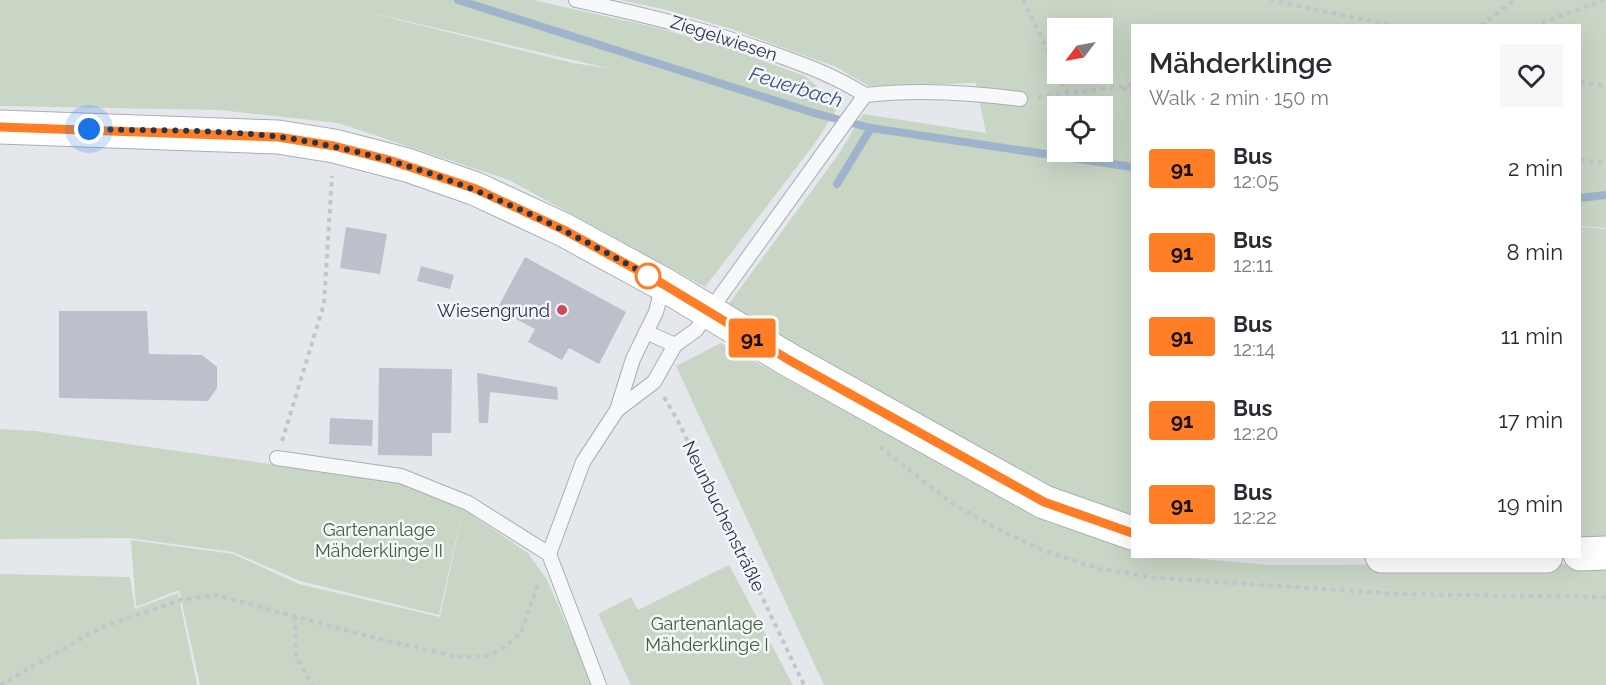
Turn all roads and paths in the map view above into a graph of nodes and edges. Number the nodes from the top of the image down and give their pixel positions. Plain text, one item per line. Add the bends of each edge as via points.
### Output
1 (576, 0) edge
2 (1023, 0) edge
3 (1270, 0) edge
4 (1514, 0) edge
5 (1604, 0) edge
6 (1385, 24) edge
7 (1483, 24) edge
8 (1538, 24) edge
9 (1047, 50) edge
10 (1581, 82) edge
11 (1063, 84) edge
12 (1131, 85) edge
13 (1606, 86) edge
14 (1123, 87) junction
15 (1131, 92) edge
16 (1068, 94) junction
17 (865, 95) junction
18 (1020, 99) joint
19 (0, 127) edge
20 (334, 146) junction
21 (1581, 160) edge
22 (1606, 164) edge
23 (663, 284) junction
24 (708, 311) junction
25 (646, 332) junction
26 (675, 345) junction
27 (654, 382) junction
28 (617, 410) junction
29 (277, 458) joint
30 (1131, 532) edge
31 (1606, 553) edge
32 (549, 554) junction
33 (1581, 554) edge
34 (295, 616) junction
35 (0, 685) edge
36 (312, 685) edge
37 (599, 685) edge
38 (804, 685) edge

1 - 17 lane, Ziegelwiesen via 730,38 822,71
2 - 9 path
3 - 6 path
4 - 7 path
5 - 8 path
10 - 13 path
11 - 16 path
12 - 14 path
14 - 15 path
14 - 16 path
16 - 18 path
17 - 18 lane via 965,92
17 - 24 lane
19 - 20 main road via 215,133
20 - 23 main road via 476,189 564,230
20 - 29 path via 324,304
21 - 22 path
23 - 24 main road
23 - 25 lane
24 - 26 lane via 689,337
24 - 30 main road via 1044,502
25 - 26 lane
25 - 28 lane
26 - 27 lane
27 - 28 lane
27 - 38 path, Neunbuchensträßle via 678,421
28 - 32 lane via 584,462
29 - 32 lane via 401,476 468,503
31 - 33 main road
32 - 34 path via 521,633 501,650 484,657 458,657
32 - 37 lane
34 - 35 path via 216,594 181,600 102,627
34 - 36 path via 296,656

